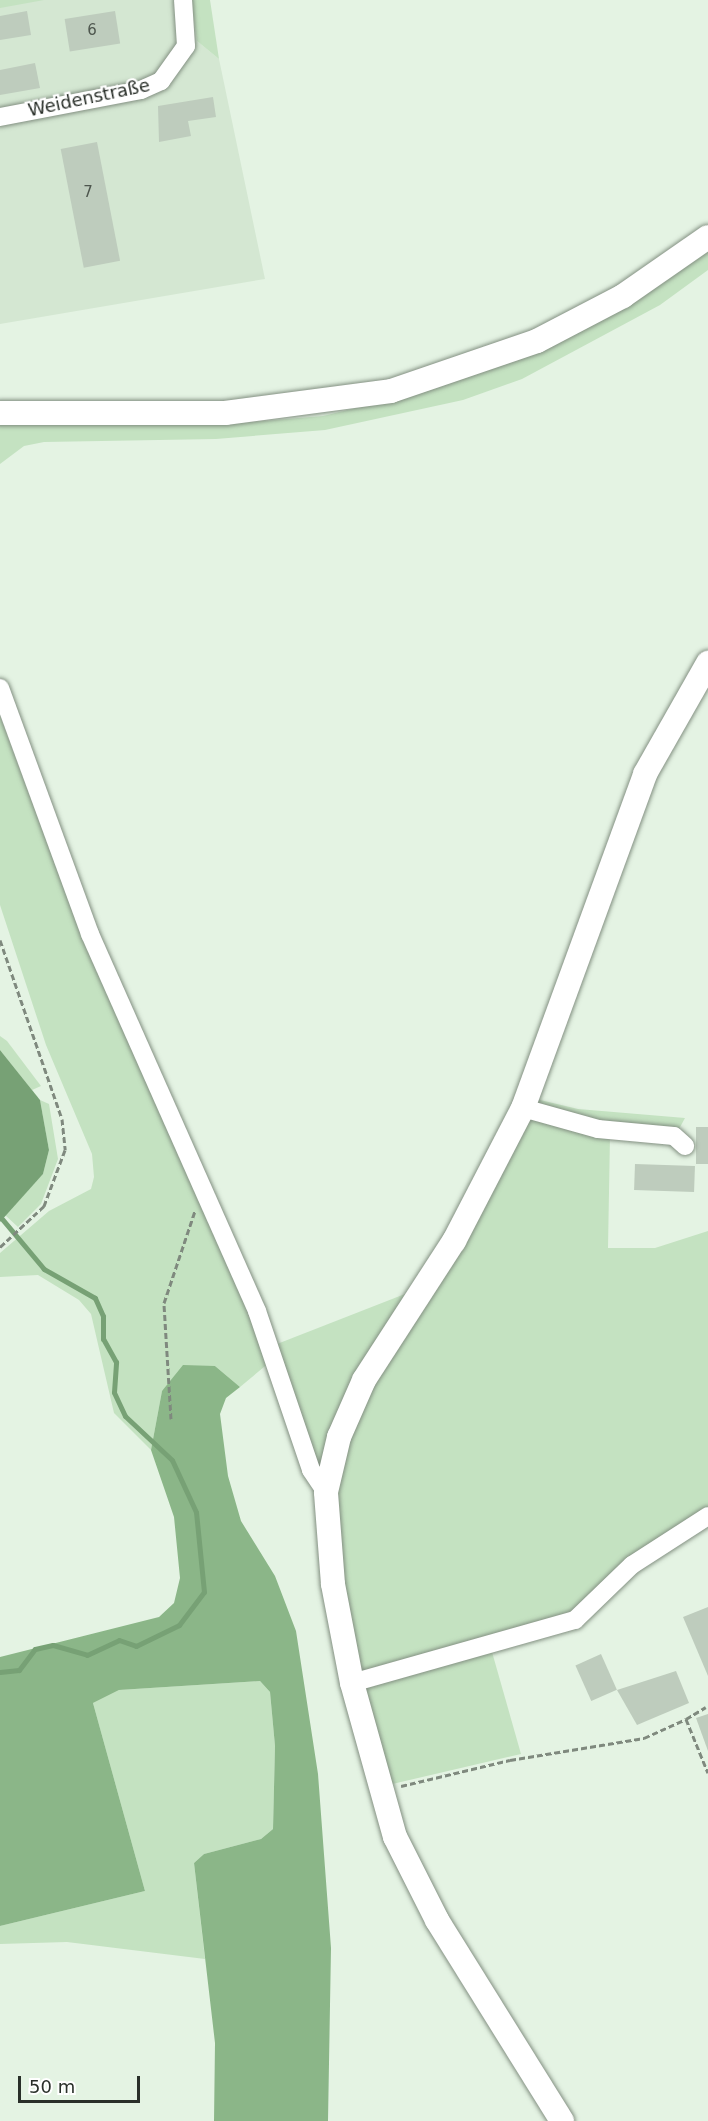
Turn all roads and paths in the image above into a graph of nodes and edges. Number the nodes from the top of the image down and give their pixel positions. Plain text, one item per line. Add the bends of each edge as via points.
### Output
1 (183, 0) edge
2 (0, 117) edge
3 (708, 237) edge
4 (0, 413) edge
5 (708, 663) edge
6 (0, 688) edge
7 (0, 940) edge
8 (523, 1108) junction
9 (686, 1146) dead end
10 (204, 1193) junction
11 (2, 1246) edge
12 (171, 1419) dead end
13 (326, 1492) junction
14 (708, 1516) edge
15 (352, 1683) junction
16 (706, 1707) dead end
17 (686, 1719) junction
18 (708, 1773) edge
19 (377, 1788) junction
20 (562, 2121) edge

1 - 2 street, Weidenstraße via 186,46 161,81 141,90
3 - 4 main road via 623,296 537,341 391,391 225,413
5 - 8 main road via 641,783
6 - 10 street via 90,934
7 - 11 path via 62,1119 65,1150 44,1206
8 - 9 street via 598,1129 674,1136
8 - 13 main road via 454,1241 359,1389 339,1437
10 - 12 path via 164,1303
10 - 13 street via 257,1311 311,1470
13 - 15 main road via 333,1584
14 - 15 street via 632,1565 575,1620
15 - 19 main road
16 - 17 path
17 - 18 path
17 - 19 path via 644,1738
19 - 20 main road via 420,1891

